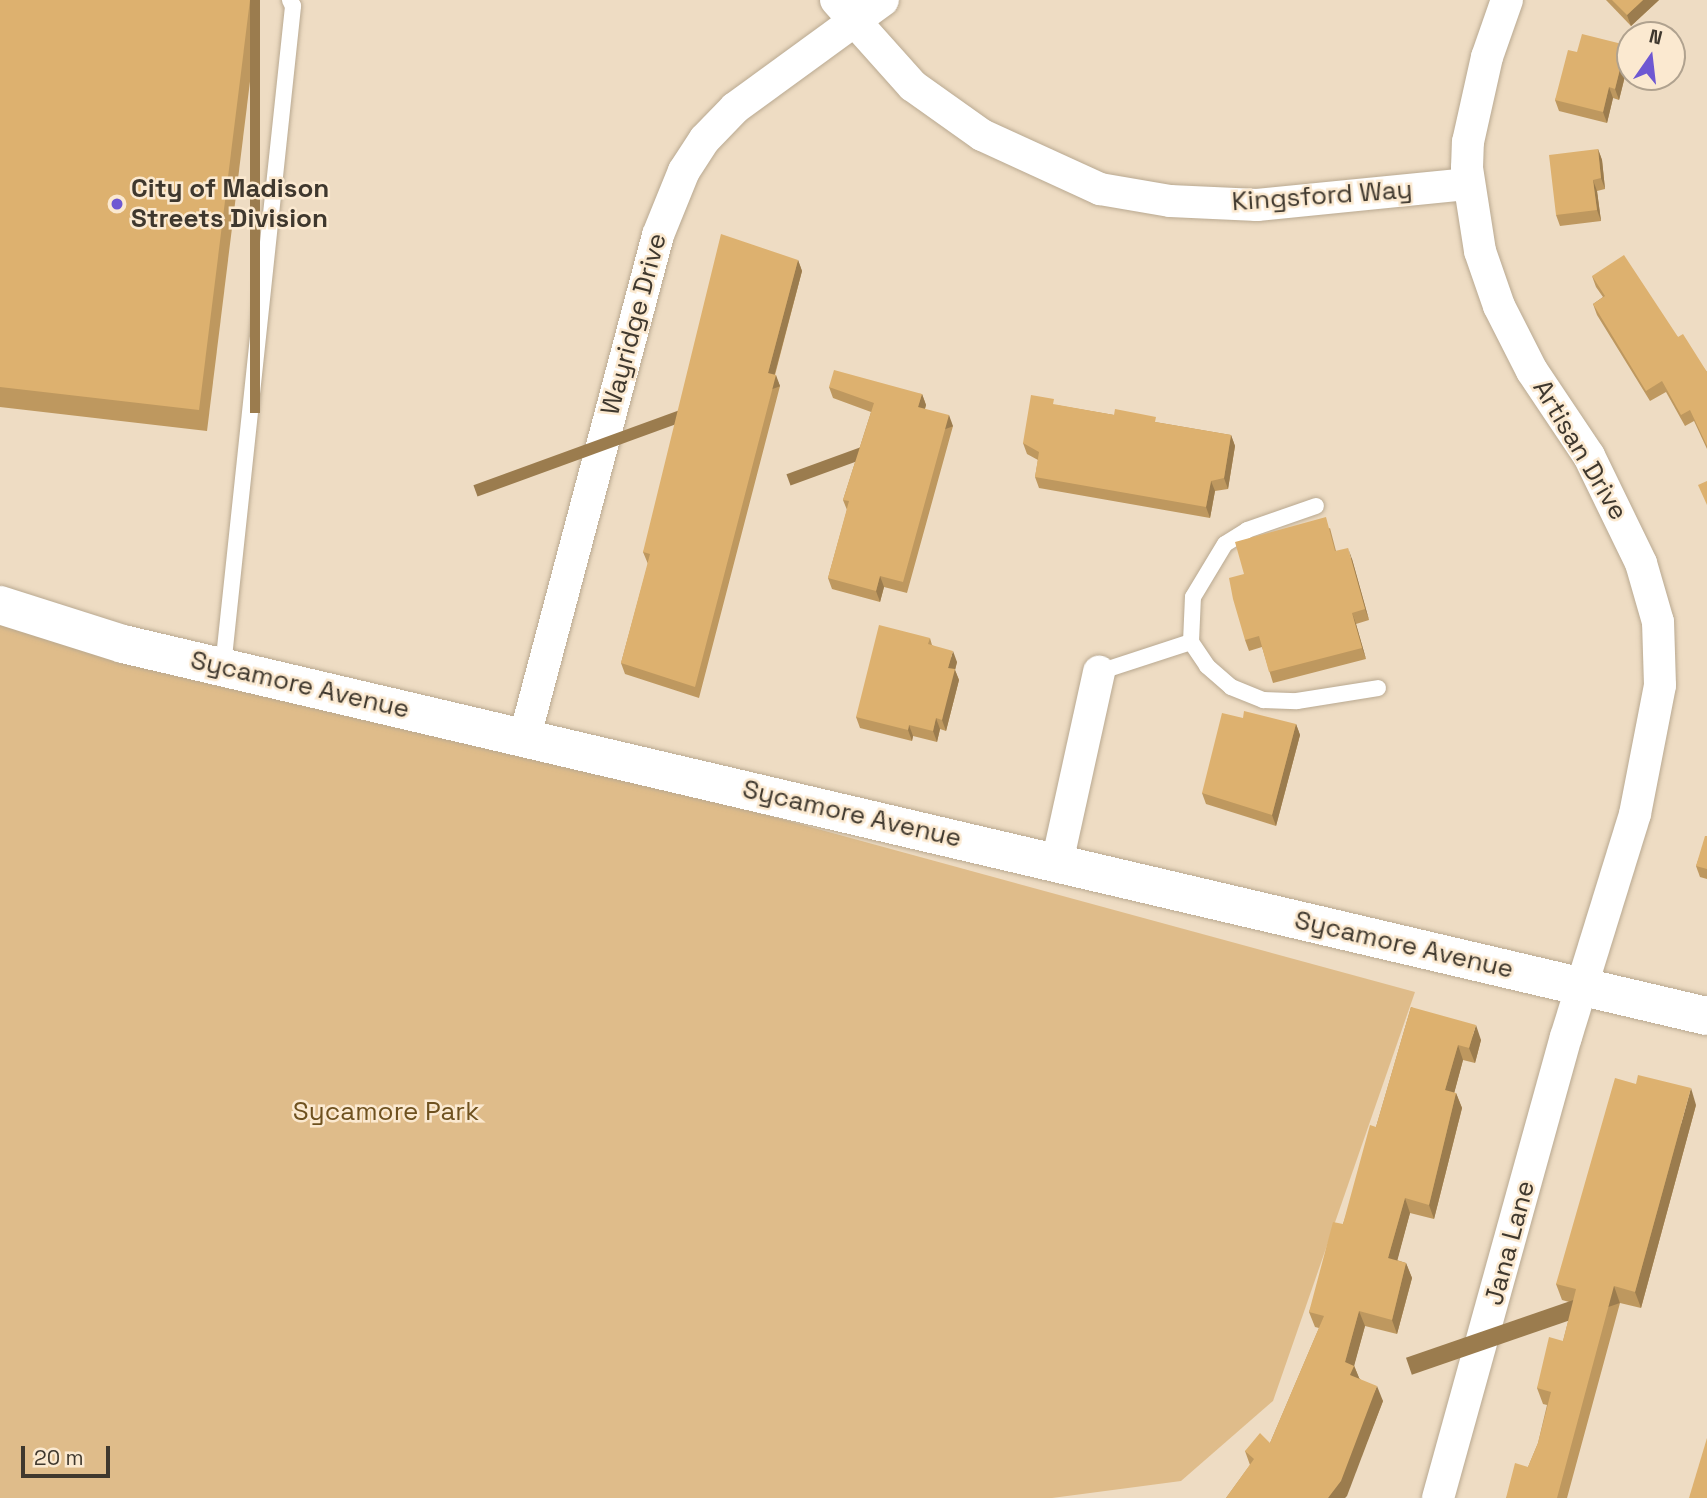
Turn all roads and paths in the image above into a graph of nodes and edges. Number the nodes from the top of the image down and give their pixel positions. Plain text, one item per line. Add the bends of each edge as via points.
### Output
1 (290, 0) edge
2 (883, 0) edge
3 (1507, 0) edge
4 (845, 10) edge
5 (1469, 184) junction
6 (1316, 506) dead end
7 (0, 605) edge
8 (1191, 642) junction
9 (223, 667) junction
10 (1099, 672) joint
11 (1378, 688) dead end
12 (525, 736) junction
13 (1058, 863) junction
14 (1581, 987) junction
15 (1707, 1016) edge
16 (1438, 1498) edge

1 - 9 lane via 293,6
2 - 4 street, Wayridge Drive
3 - 5 street, Artisan Drive via 1468,142
4 - 5 street, Kingsford Way via 913,86 982,135 1100,189 1170,201 1257,205
4 - 12 street, Wayridge Drive via 705,139 668,204
5 - 14 street, Artisan Drive via 1480,251 1499,306 1532,371 1614,500 1641,563 1658,622 1660,685 1635,814
6 - 8 lane via 1247,530 1226,544 1193,597
7 - 9 street, Sycamore Avenue via 123,644
8 - 10 lane
8 - 11 lane via 1207,666 1231,687 1263,700 1297,701
9 - 12 street, Sycamore Avenue
10 - 13 street
12 - 13 street, Sycamore Avenue
13 - 14 street, Sycamore Avenue
14 - 15 street, Sycamore Avenue
14 - 16 street, Jana Lane

